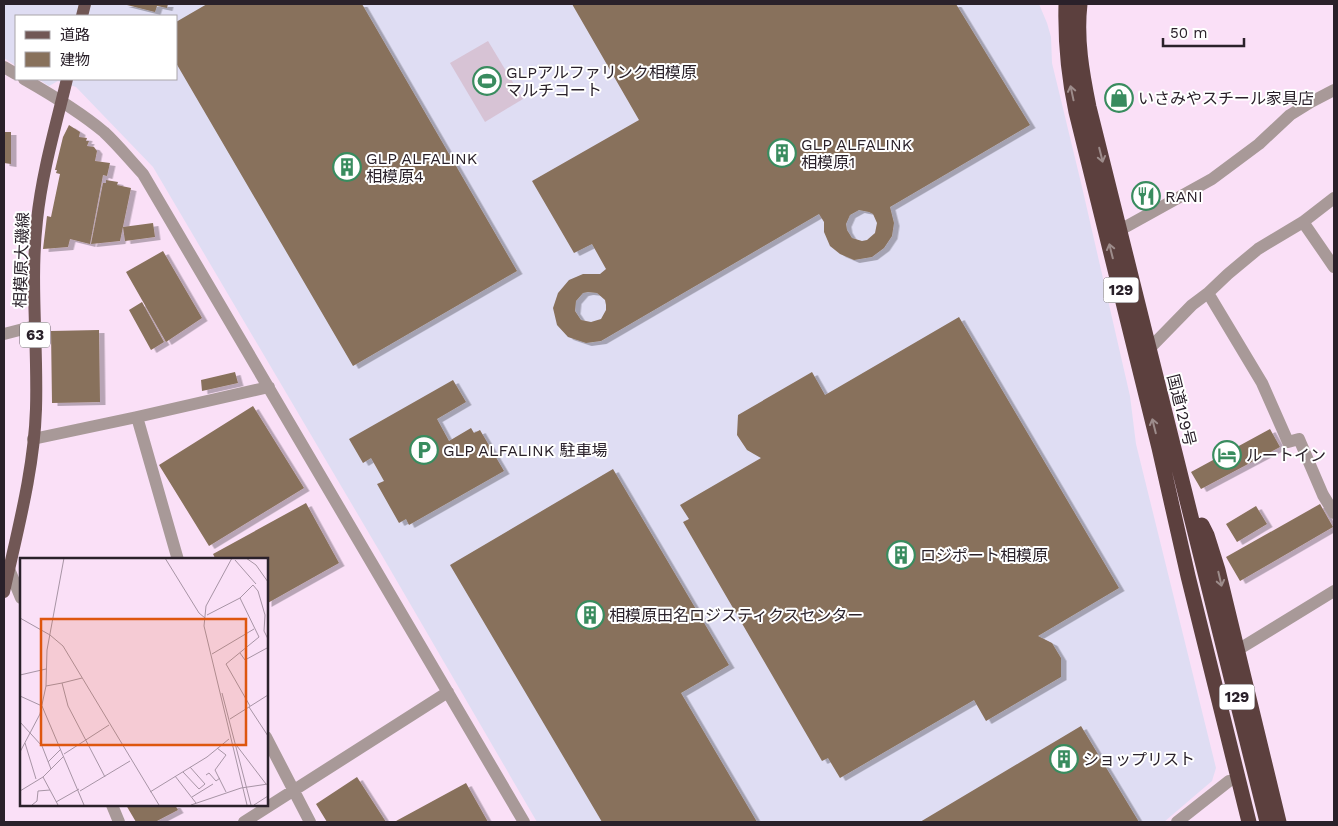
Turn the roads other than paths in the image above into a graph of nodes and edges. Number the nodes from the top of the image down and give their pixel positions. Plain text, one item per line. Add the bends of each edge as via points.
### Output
1 (1066, 4) edge
2 (1080, 4) edge
3 (4, 67) edge
4 (15, 73) edge
5 (26, 80) edge
6 (67, 80) edge
7 (1334, 90) edge
8 (62, 101) junction
9 (1334, 198) edge
10 (1303, 222) junction
11 (1120, 230) junction
12 (1334, 267) edge
13 (1208, 293) junction
14 (35, 326) junction
15 (4, 334) edge
16 (1149, 349) junction
17 (268, 387) junction
18 (137, 417) junction
19 (33, 439) junction
20 (1159, 448) junction
21 (1183, 485) junction
22 (1334, 513) edge
23 (177, 558) edge
24 (6, 569) edge
25 (1334, 591) edge
26 (4, 592) edge
27 (20, 596) edge
28 (1236, 651) junction
29 (448, 692) junction
30 (268, 741) edge
31 (1229, 781) junction
32 (294, 791) junction
33 (112, 806) edge
34 (119, 822) edge
35 (244, 822) edge
36 (310, 822) edge
37 (524, 822) edge
38 (1177, 822) edge
39 (1239, 822) edge
40 (1249, 822) edge
41 (1267, 822) edge
42 (1279, 822) edge

20 -> 1 highway, 国道129号 / 129 via 1070,85
2 -> 11 highway, 国道129号 / 129 via 1082,72
3 - 4 street
5 - 8 street
6 - 8 main road, 相模原大磯線 / 63
7 - 11 street via 1290,116 1260,144 1212,179
8 - 14 main road, 相模原大磯線 / 63 via 38,210 34,253
8 - 17 street via 105,134 144,174
9 - 10 street
10 - 12 street
10 - 13 street via 1258,249
11 - 16 highway, 国道129号 / 129
13 - 16 street
13 - 22 street via 1262,384 1288,442 1299,439
14 - 15 street
14 - 19 main road, 相模原大磯線 / 63
16 - 21 highway, 国道129号 / 129
17 - 18 street
17 - 29 street
18 - 19 street
18 - 23 street
19 - 24 main road, 相模原大磯線 / 63 via 29,472
20 - 31 highway via 1159,492
20 - 40 highway, 国道129号 / 129
21 -> 28 highway via 1207,535
21 - 41 highway, 国道129号 / 129
24 - 26 main road, 相模原大磯線 / 63
24 - 27 street
25 - 28 street
28 - 42 highway
29 - 32 street
29 - 37 street
30 - 32 street
31 - 38 street
31 - 39 highway
32 - 35 street
32 - 36 street
33 - 34 street

